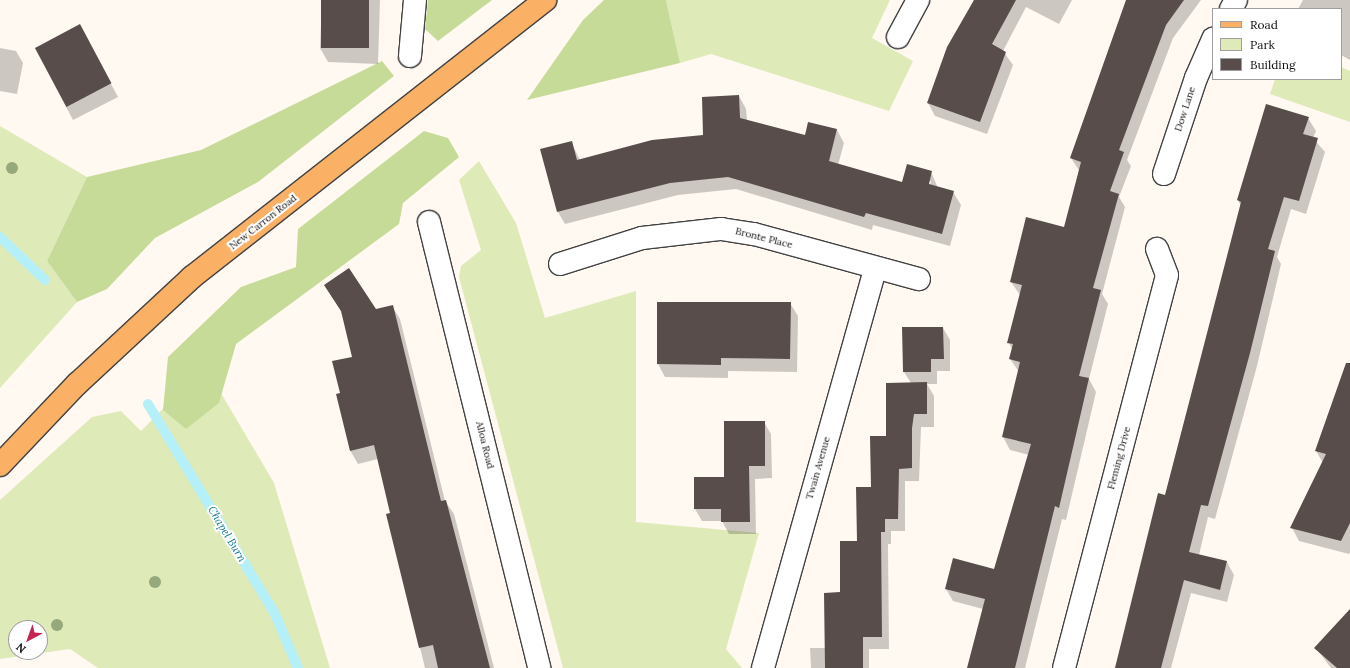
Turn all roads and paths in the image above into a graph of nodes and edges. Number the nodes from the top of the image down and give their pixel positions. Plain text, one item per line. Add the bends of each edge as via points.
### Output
1 (415, 0) edge
2 (545, 0) edge
3 (918, 0) edge
4 (898, 37) dead end
5 (1212, 43) edge
6 (410, 56) dead end
7 (1164, 174) dead end
8 (429, 222) dead end
9 (1158, 249) dead end
10 (560, 264) dead end
11 (875, 269) junction
12 (920, 279) dead end
13 (0, 466) edge
14 (539, 668) edge
15 (763, 668) edge
16 (1064, 668) edge

1 - 6 street
2 - 13 main road, New Carron Road via 192,277 77,384
3 - 4 street
5 - 7 street, Dow Lane
8 - 14 street, Alloa Road
9 - 16 street, Fleming Drive via 1167,275
10 - 11 street, Bronte Place via 642,238 721,229 754,234
11 - 12 street, Bronte Place
11 - 15 street, Twain Avenue

